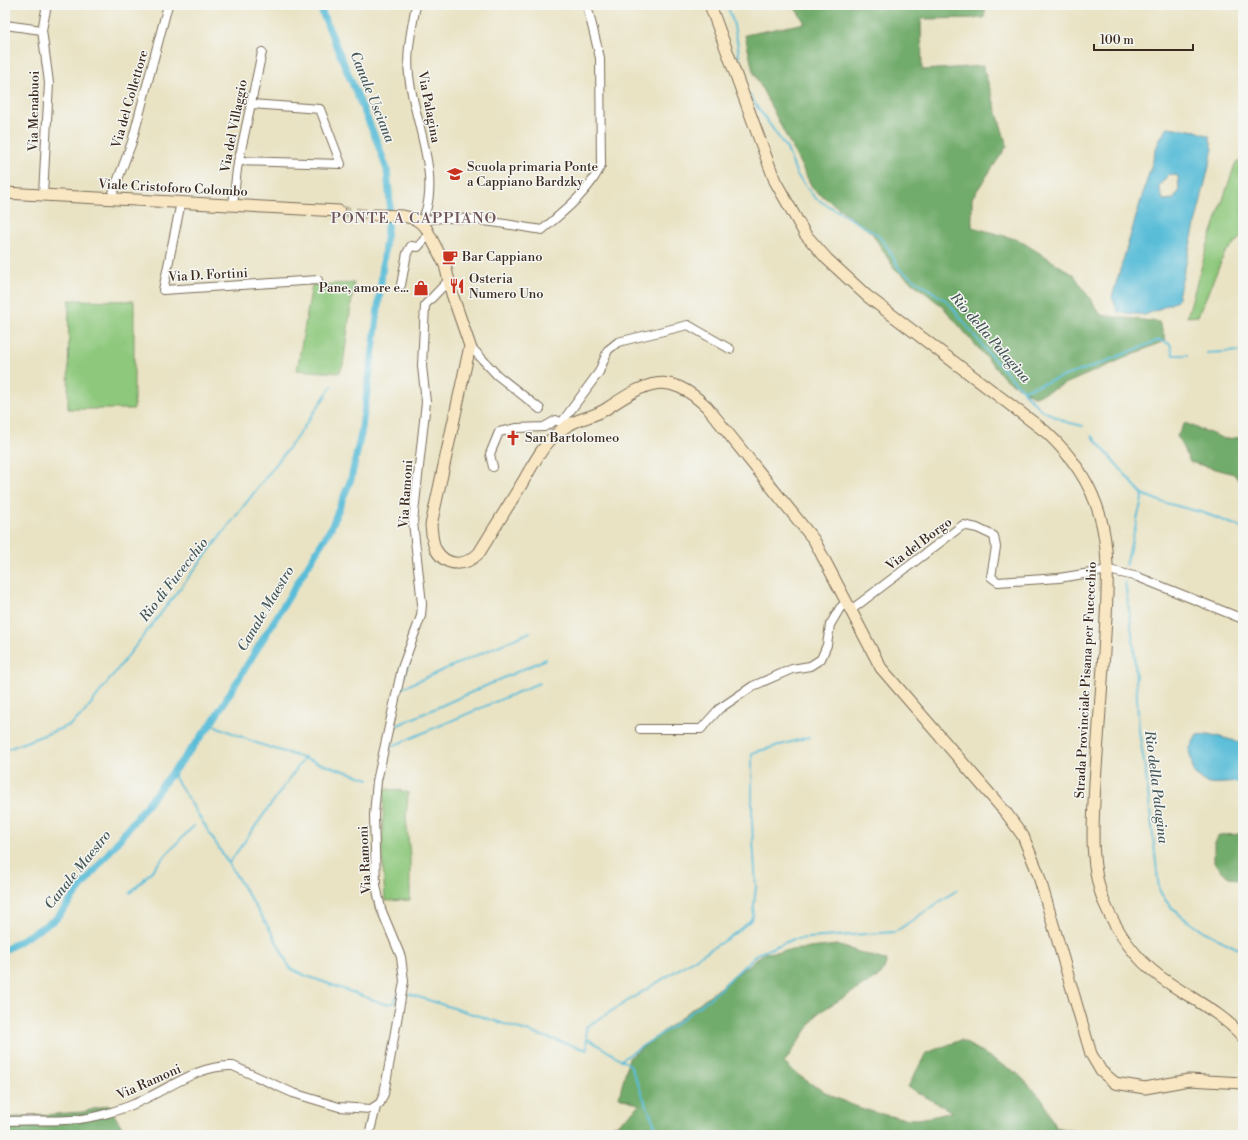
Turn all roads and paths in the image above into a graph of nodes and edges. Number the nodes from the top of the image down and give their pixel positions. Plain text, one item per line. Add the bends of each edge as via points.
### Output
1 (47, 5) edge
2 (168, 5) edge
3 (416, 5) edge
4 (587, 5) edge
5 (710, 5) edge
6 (5, 25) edge
7 (42, 30) junction
8 (262, 52) dead end
9 (250, 104) junction
10 (238, 161) junction
11 (5, 193) edge
12 (43, 195) junction
13 (111, 198) junction
14 (181, 202) junction
15 (233, 205) junction
16 (339, 211) tunnel mouth
17 (375, 214) tunnel mouth
18 (424, 218) junction
19 (429, 234) junction
20 (450, 279) junction
21 (318, 280) dead end
22 (400, 285) dead end
23 (470, 346) junction
24 (730, 350) dead end
25 (540, 409) dead end
26 (562, 423) junction
27 (493, 467) dead end
28 (1109, 570) junction
29 (849, 606) junction
30 (1243, 619) edge
31 (640, 729) dead end
32 (1243, 1037) edge
33 (1243, 1083) edge
34 (376, 1107) junction
35 (5, 1121) edge
36 (369, 1135) edge

1 - 7 street, Via Menabuoi
2 - 13 street, Via del Collettore via 132,142
3 - 18 street, Via Palagina via 409,52 409,73 429,186
4 - 18 street via 600,58 601,164 597,174 583,192 542,230 455,219
5 - 28 street, Strada Provinciale Pisana per Fucecchio via 775,181 805,234 827,259 867,296 1026,416 1064,448 1094,495 1101,517
6 - 7 street
7 - 12 street, Via Menabuoi via 49,83
8 - 9 street, Via del Villaggio
9 - 10 street, Via del Villaggio
9 - 10 street via 320,110 341,164
10 - 15 street, Via del Villaggio
11 - 12 street, Viale Cristoforo Colombo
12 - 13 street, Viale Cristoforo Colombo
13 - 14 street, Viale Cristoforo Colombo
14 - 15 street, Viale Cristoforo Colombo
14 - 21 street, Via D. Fortini via 163,290
15 - 16 street, Viale Cristoforo Colombo
17 - 18 street
18 - 19 street
19 - 20 street
19 - 22 street via 418,247 411,246 407,253
20 - 23 street via 452,294
20 - 34 street, Via Ramoni via 425,305 422,366 426,402 413,522 422,604 421,616 402,668 377,781 374,815 376,886 381,909 401,957 404,980 384,1094
23 - 25 street via 498,375
23 - 26 street via 431,525 436,550 444,560 455,564 465,563 479,553
24 - 26 street via 688,326 618,342 608,350 599,372
26 - 27 street via 499,432 490,454
26 - 29 street via 604,411 636,389 655,384 674,384 692,393 707,407 814,540
28 - 29 street, Via del Borgo via 1059,578 998,582 991,577 996,547 994,536 977,528 963,526
28 - 30 street, Via del Borgo via 1138,577
28 - 32 street, Strada Provinciale Pisana per Fucecchio via 1093,814 1095,870 1104,901 1114,922 1140,959 1159,976 1218,1013
29 - 31 street via 840,608 830,624 827,645 821,659 810,666 792,669 753,686 719,709 701,729
29 - 33 street via 881,668 1023,836 1038,873 1091,1054 1101,1071 1115,1083 1145,1088 1189,1080
34 - 35 street, Via Ramoni via 339,1107 293,1093 233,1066 223,1065 204,1070 134,1104 103,1114 66,1122
34 - 36 street

